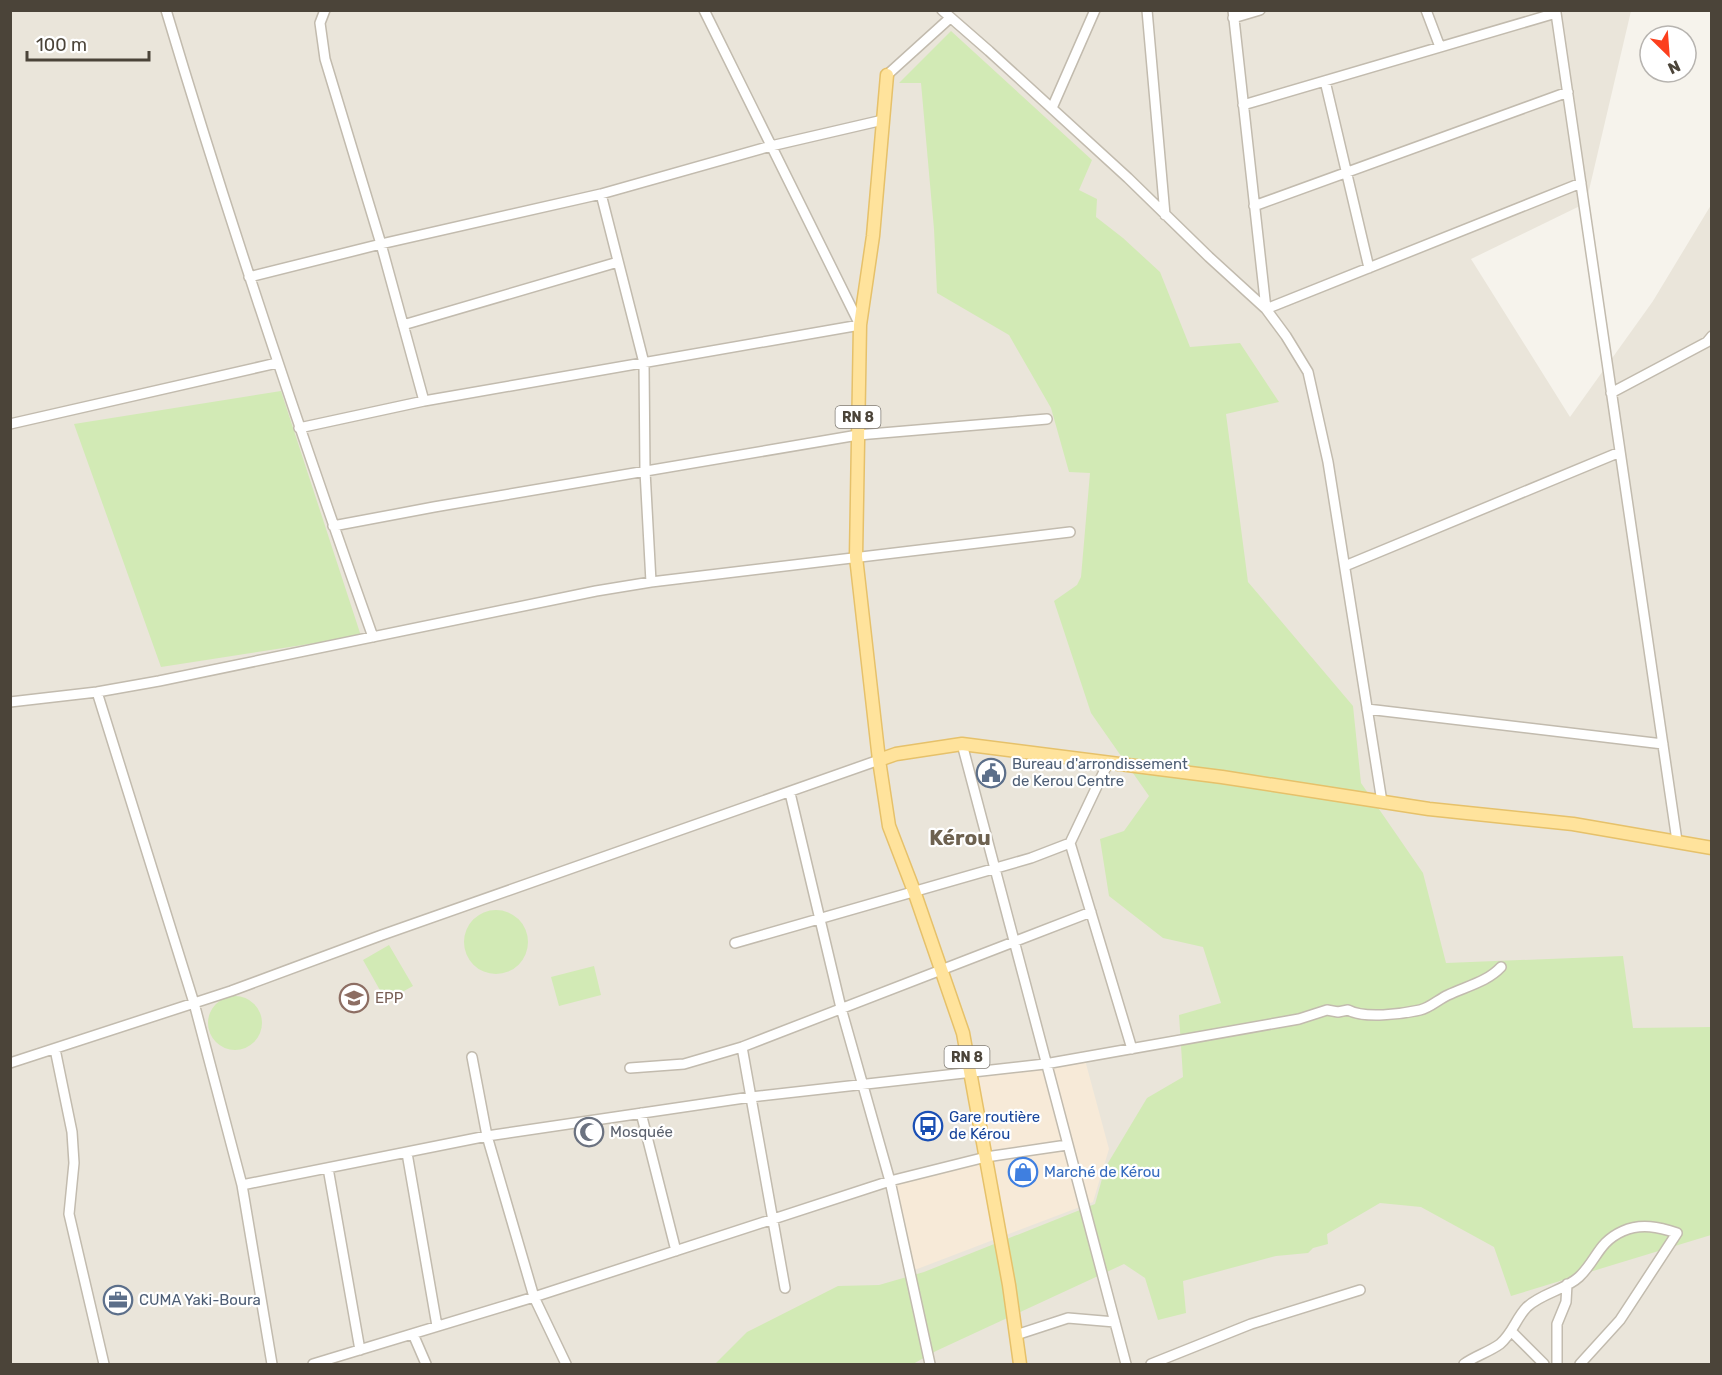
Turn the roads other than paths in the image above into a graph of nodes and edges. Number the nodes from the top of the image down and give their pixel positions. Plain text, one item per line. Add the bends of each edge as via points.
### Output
1 (166, 10) edge
2 (325, 10) edge
3 (704, 10) edge
4 (942, 10) edge
5 (1095, 10) edge
6 (1147, 10) edge
7 (1260, 10) edge
8 (1426, 10) edge
9 (1233, 14) edge
10 (950, 18) junction
11 (1440, 47) junction
12 (887, 75) joint
13 (1325, 81) junction
14 (1568, 92) junction
15 (1243, 105) junction
16 (1052, 108) junction
17 (883, 120) junction
18 (771, 146) junction
19 (1346, 172) junction
20 (1581, 183) junction
21 (601, 194) junction
22 (1254, 206) junction
23 (1166, 215) junction
24 (381, 244) junction
25 (618, 262) junction
26 (1369, 268) junction
27 (249, 277) junction
28 (1266, 309) junction
29 (403, 325) junction
30 (860, 325) junction
31 (1712, 336) edge
32 (277, 363) junction
33 (644, 363) junction
34 (1611, 393) junction
35 (424, 401) junction
36 (1047, 419) dead end
37 (10, 424) edge
38 (299, 428) junction
39 (858, 435) junction
40 (1620, 452) junction
41 (645, 471) junction
42 (333, 526) junction
43 (1070, 532) dead end
44 (856, 557) junction
45 (1345, 566) junction
46 (651, 582) junction
47 (373, 637) junction
48 (97, 692) junction
49 (10, 702) edge
50 (1367, 709) junction
51 (962, 744) junction
52 (1663, 744) junction
53 (879, 760) junction
54 (1108, 763) junction
55 (790, 793) junction
56 (1382, 802) junction
57 (1677, 841) junction
58 (1070, 843) junction
59 (1712, 848) edge
60 (994, 869) junction
61 (914, 891) junction
62 (1091, 912) junction
63 (820, 918) junction
64 (735, 942) dead end
65 (1013, 943) junction
66 (1501, 967) dead end
67 (941, 971) junction
68 (194, 1003) junction
69 (841, 1008) junction
70 (741, 1047) junction
71 (55, 1049) junction
72 (1132, 1049) junction
73 (472, 1057) dead end
74 (10, 1063) edge
75 (1045, 1064) junction
76 (630, 1068) dead end
77 (970, 1072) junction
78 (862, 1083) junction
79 (751, 1097) junction
80 (641, 1113) junction
81 (487, 1136) junction
82 (1067, 1145) junction
83 (407, 1153) junction
84 (987, 1158) junction
85 (328, 1168) junction
86 (890, 1181) junction
87 (242, 1185) junction
88 (773, 1220) junction
89 (676, 1251) junction
90 (1567, 1284) junction
91 (785, 1288) dead end
92 (1360, 1290) dead end
93 (534, 1297) junction
94 (1115, 1322) junction
95 (437, 1326) junction
96 (1512, 1332) junction
97 (413, 1334) junction
98 (1016, 1335) junction
99 (360, 1350) junction
100 (340, 1361) edge
101 (104, 1365) edge
102 (272, 1365) edge
103 (313, 1365) edge
104 (426, 1365) edge
105 (566, 1365) edge
106 (930, 1365) edge
107 (1020, 1365) edge
108 (1126, 1365) edge
109 (1151, 1365) edge
110 (1464, 1365) edge
111 (1544, 1365) edge
112 (1557, 1365) edge
113 (1580, 1365) edge

1 - 27 street
2 - 24 street via 320,23 325,59
3 - 18 street
4 - 10 street
5 - 16 street
6 - 23 street
7 - 9 street
8 - 11 street
9 - 15 street
10 - 12 street
10 - 16 street
11 - 13 street
11 - 14 street via 1556,13
12 - 17 main road, RN 8
13 - 15 street
13 - 19 street
14 - 19 street
14 - 20 street
15 - 22 street
16 - 23 street
17 - 18 street
17 - 30 main road, RN 8
18 - 21 street
18 - 30 street
19 - 22 street
19 - 26 street
20 - 26 street
20 - 34 street
21 - 24 street
21 - 25 street
22 - 28 street
23 - 28 street
24 - 27 street
24 - 29 street
25 - 29 street
25 - 33 street
26 - 28 street
27 - 32 street
28 - 45 street via 1308,372
29 - 35 street
30 - 33 street
30 - 39 main road, RN 8
31 - 34 street
32 - 37 street
32 - 38 street
33 - 35 street
33 - 41 street
34 - 40 street
35 - 38 street
36 - 39 street
38 - 42 street
39 - 41 street
39 - 44 main road, RN 8
40 - 45 street
40 - 52 street
41 - 42 street
41 - 46 street
42 - 47 street
43 - 44 street
44 - 46 street
44 - 53 main road, RN 8
45 - 50 street
46 - 47 street
47 - 48 street
48 - 49 street
48 - 68 street
50 - 52 street
50 - 56 street
51 - 53 main road
51 - 54 main road
51 - 60 street
52 - 57 street
53 - 55 street
53 - 61 main road, RN 8 via 890,826
54 - 56 main road
54 - 58 street
55 - 63 street
55 - 68 street
56 - 57 main road via 1573,824
57 - 59 main road
58 - 60 street
58 - 62 street
60 - 61 street
60 - 65 street
61 - 63 street
61 - 67 main road, RN 8
62 - 65 street
62 - 72 street
63 - 64 street
63 - 69 street
65 - 67 street
65 - 75 street
66 - 72 street via 1487,978 1421,1010 1378,1014 1327,1010 1299,1019
67 - 69 street
67 - 77 main road, RN 8 via 963,1033
68 - 71 street
68 - 87 street
69 - 70 street
69 - 78 street
70 - 76 street via 684,1064
70 - 79 street
71 - 74 street
71 - 101 street via 72,1132 74,1163 69,1214
72 - 75 street
73 - 81 street
75 - 77 street
75 - 82 street
77 - 78 street
77 - 84 main road, RN 8
78 - 79 street
78 - 86 street
79 - 80 street
79 - 88 street
80 - 81 street
80 - 89 street
81 - 83 street
81 - 93 street
82 - 84 street
82 - 94 street
83 - 85 street
83 - 95 street
84 - 86 street
84 - 98 main road, RN 8
85 - 87 street
85 - 99 street
86 - 88 street
86 - 106 street
87 - 102 street
88 - 89 street
88 - 91 street
89 - 93 street
90 - 96 street via 1528,1306
90 - 112 street via 1566,1302 1557,1324
90 - 113 street via 1587,1269 1604,1242 1622,1231 1637,1226 1677,1233 1620,1320
92 - 109 street via 1251,1324
93 - 95 street
93 - 105 street
94 - 98 street via 1068,1318
94 - 108 street
95 - 97 street
96 - 110 street
96 - 111 street
97 - 99 street
97 - 104 street
98 - 107 main road, RN 8
99 - 100 street
100 - 103 street

